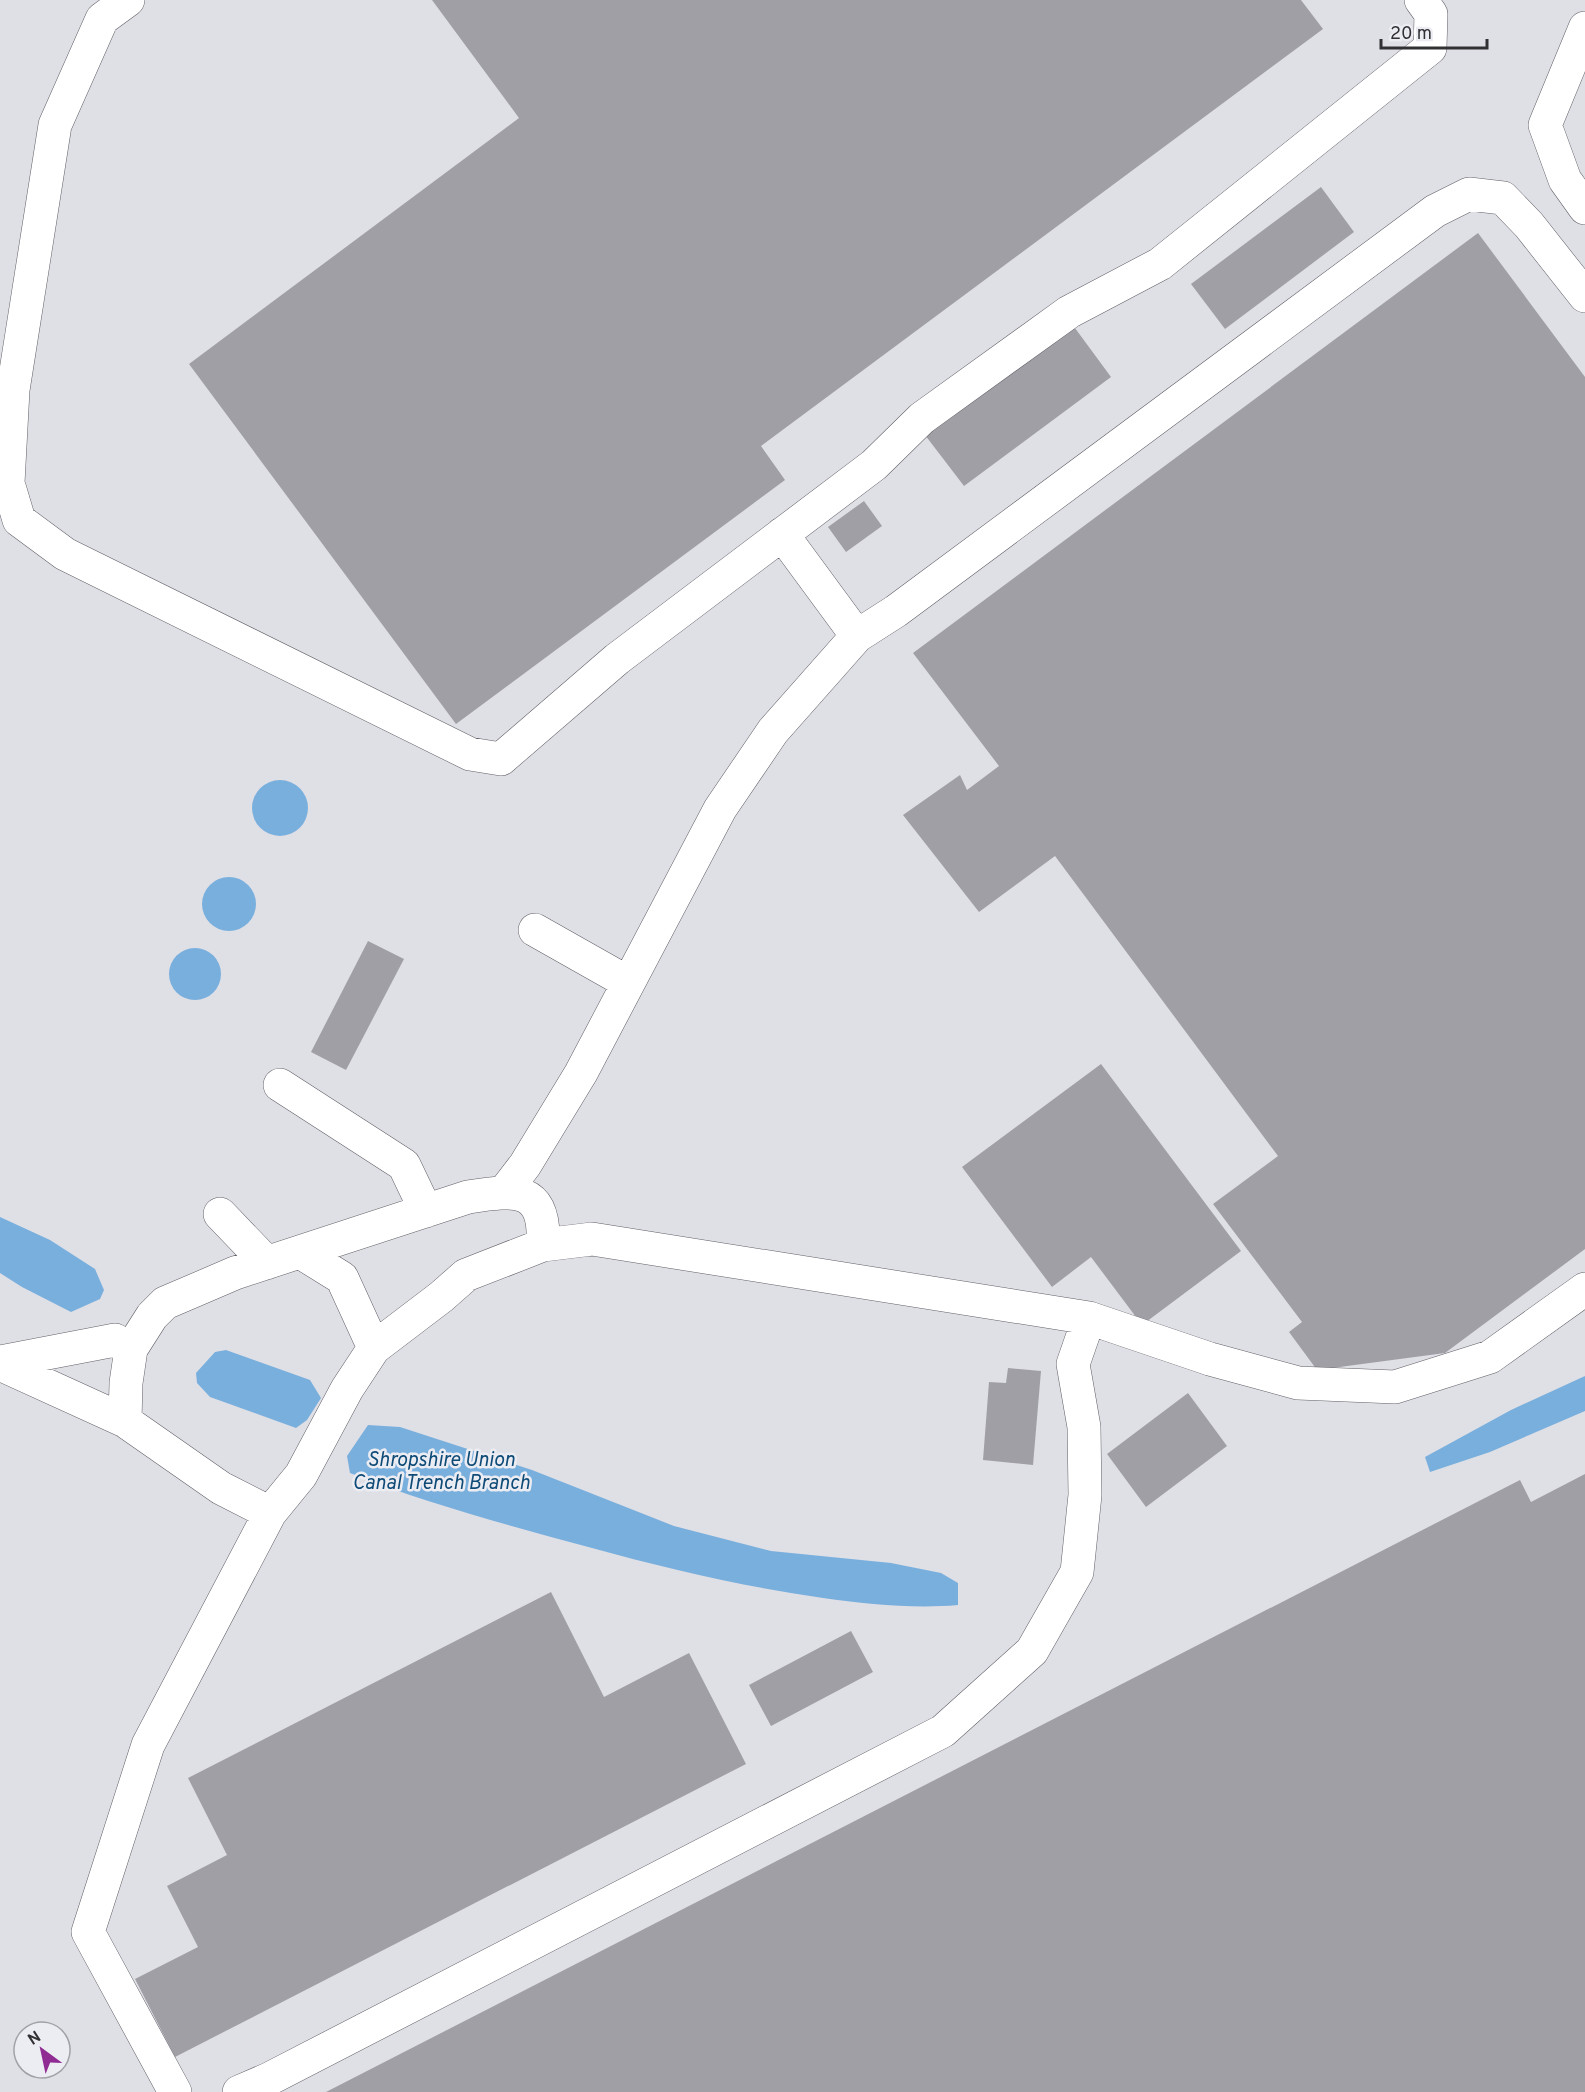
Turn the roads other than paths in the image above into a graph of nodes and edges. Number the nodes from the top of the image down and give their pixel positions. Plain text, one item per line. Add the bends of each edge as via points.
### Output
1 (128, 0) edge
2 (1421, 0) edge
3 (1585, 28) edge
4 (1585, 208) edge
5 (1585, 296) edge
6 (782, 534) junction
7 (857, 636) junction
8 (535, 930) dead end
9 (627, 982) junction
10 (280, 1085) dead end
11 (505, 1191) junction
12 (426, 1211) junction
13 (220, 1214) dead end
14 (543, 1245) junction
15 (300, 1252) junction
16 (267, 1263) junction
17 (1585, 1289) edge
18 (1089, 1318) junction
19 (374, 1348) junction
20 (131, 1349) junction
21 (0, 1363) edge
22 (125, 1421) junction
23 (270, 1513) junction
24 (273, 2085) edge
25 (175, 2092) edge
26 (239, 2092) edge

1 - 6 lane via 102,19 55,125 13,390 8,483 19,520 64,554 470,754 501,759 617,659
2 - 6 lane via 1431,14 1430,48 1160,264 1060,319 922,418 873,465
3 - 4 lane via 1545,125 1564,180
5 - 7 lane via 1503,198 1469,194 1435,211
6 - 7 lane
7 - 9 lane via 773,731 720,809
8 - 9 lane
9 - 11 lane via 562,1107
10 - 12 lane via 404,1165
11 - 12 lane via 468,1197
11 - 14 lane via 526,1196 538,1208 544,1224
12 - 15 lane
13 - 16 lane
14 - 18 lane via 592,1239
14 - 19 lane via 466,1275
15 - 16 lane
15 - 19 lane via 342,1278
16 - 20 lane via 165,1303
17 - 18 lane via 1490,1357 1395,1387 1298,1383 1210,1359
18 - 24 lane via 1073,1364 1084,1438 1085,1496 1077,1572 1032,1651 943,1731
19 - 23 lane via 301,1475
20 - 21 lane via 116,1340
20 - 22 lane
21 - 22 lane
22 - 23 lane via 222,1488
23 - 25 lane via 148,1745 88,1932
24 - 26 lane

